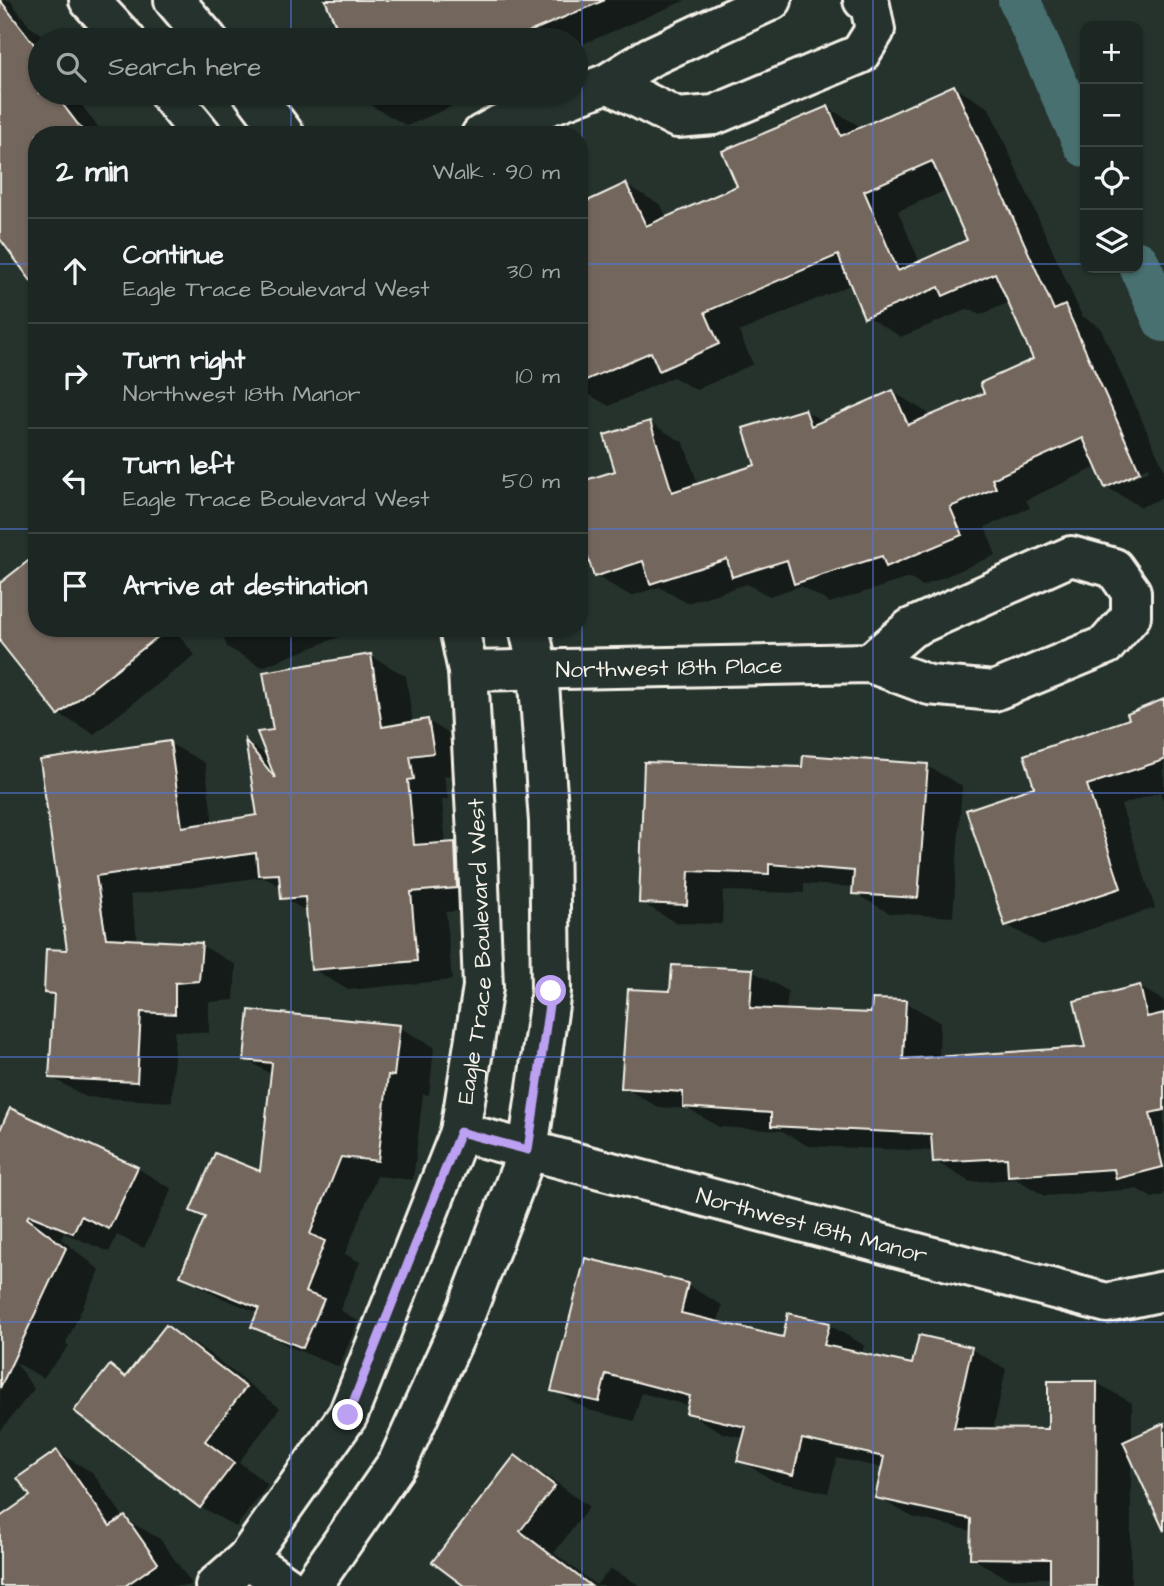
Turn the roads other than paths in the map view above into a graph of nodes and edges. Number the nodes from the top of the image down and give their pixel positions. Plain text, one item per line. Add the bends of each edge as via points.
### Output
1 (89, 0) edge
2 (174, 0) edge
3 (772, 0) edge
4 (863, 0) edge
5 (115, 28) edge
6 (198, 28) edge
7 (608, 83) junction
8 (588, 91) edge
9 (178, 105) edge
10 (262, 105) edge
11 (551, 105) edge
12 (195, 126) edge
13 (278, 126) edge
14 (497, 126) edge
15 (461, 637) edge
16 (531, 637) edge
17 (870, 663) junction
18 (538, 670) junction
19 (468, 671) junction
20 (460, 1132) junction
21 (528, 1150) junction
22 (1164, 1292) edge
23 (247, 1558) junction
24 (215, 1586) edge
25 (287, 1586) edge
26 (312, 1586) edge

1 - 5 street
2 - 6 street
3 - 7 street via 650,57
4 - 7 street via 870,5 874,30 860,54 714,115 677,118
7 - 8 street
9 - 12 street
10 - 13 street
11 - 14 street
15 - 19 street, Eagle Trace Boulevard West
16 - 18 street
17 - 17 street, Northwest 18th Place via 929,685 994,691 1106,645 1131,616 1131,592 1114,568 1071,556 911,628
17 - 18 street, Northwest 18th Place
18 - 19 street, Northwest 18th Place
18 - 21 street via 549,822 551,991
19 - 20 street, Eagle Trace Boulevard West via 483,987
20 - 21 street, Northwest 18th Manor
20 - 23 street, Eagle Trace Boulevard West via 348,1415
21 - 22 street, Northwest 18th Manor via 1107,1303
21 - 26 street via 467,1310 398,1462
23 - 24 street, Eagle Trace Boulevard West
23 - 25 street

